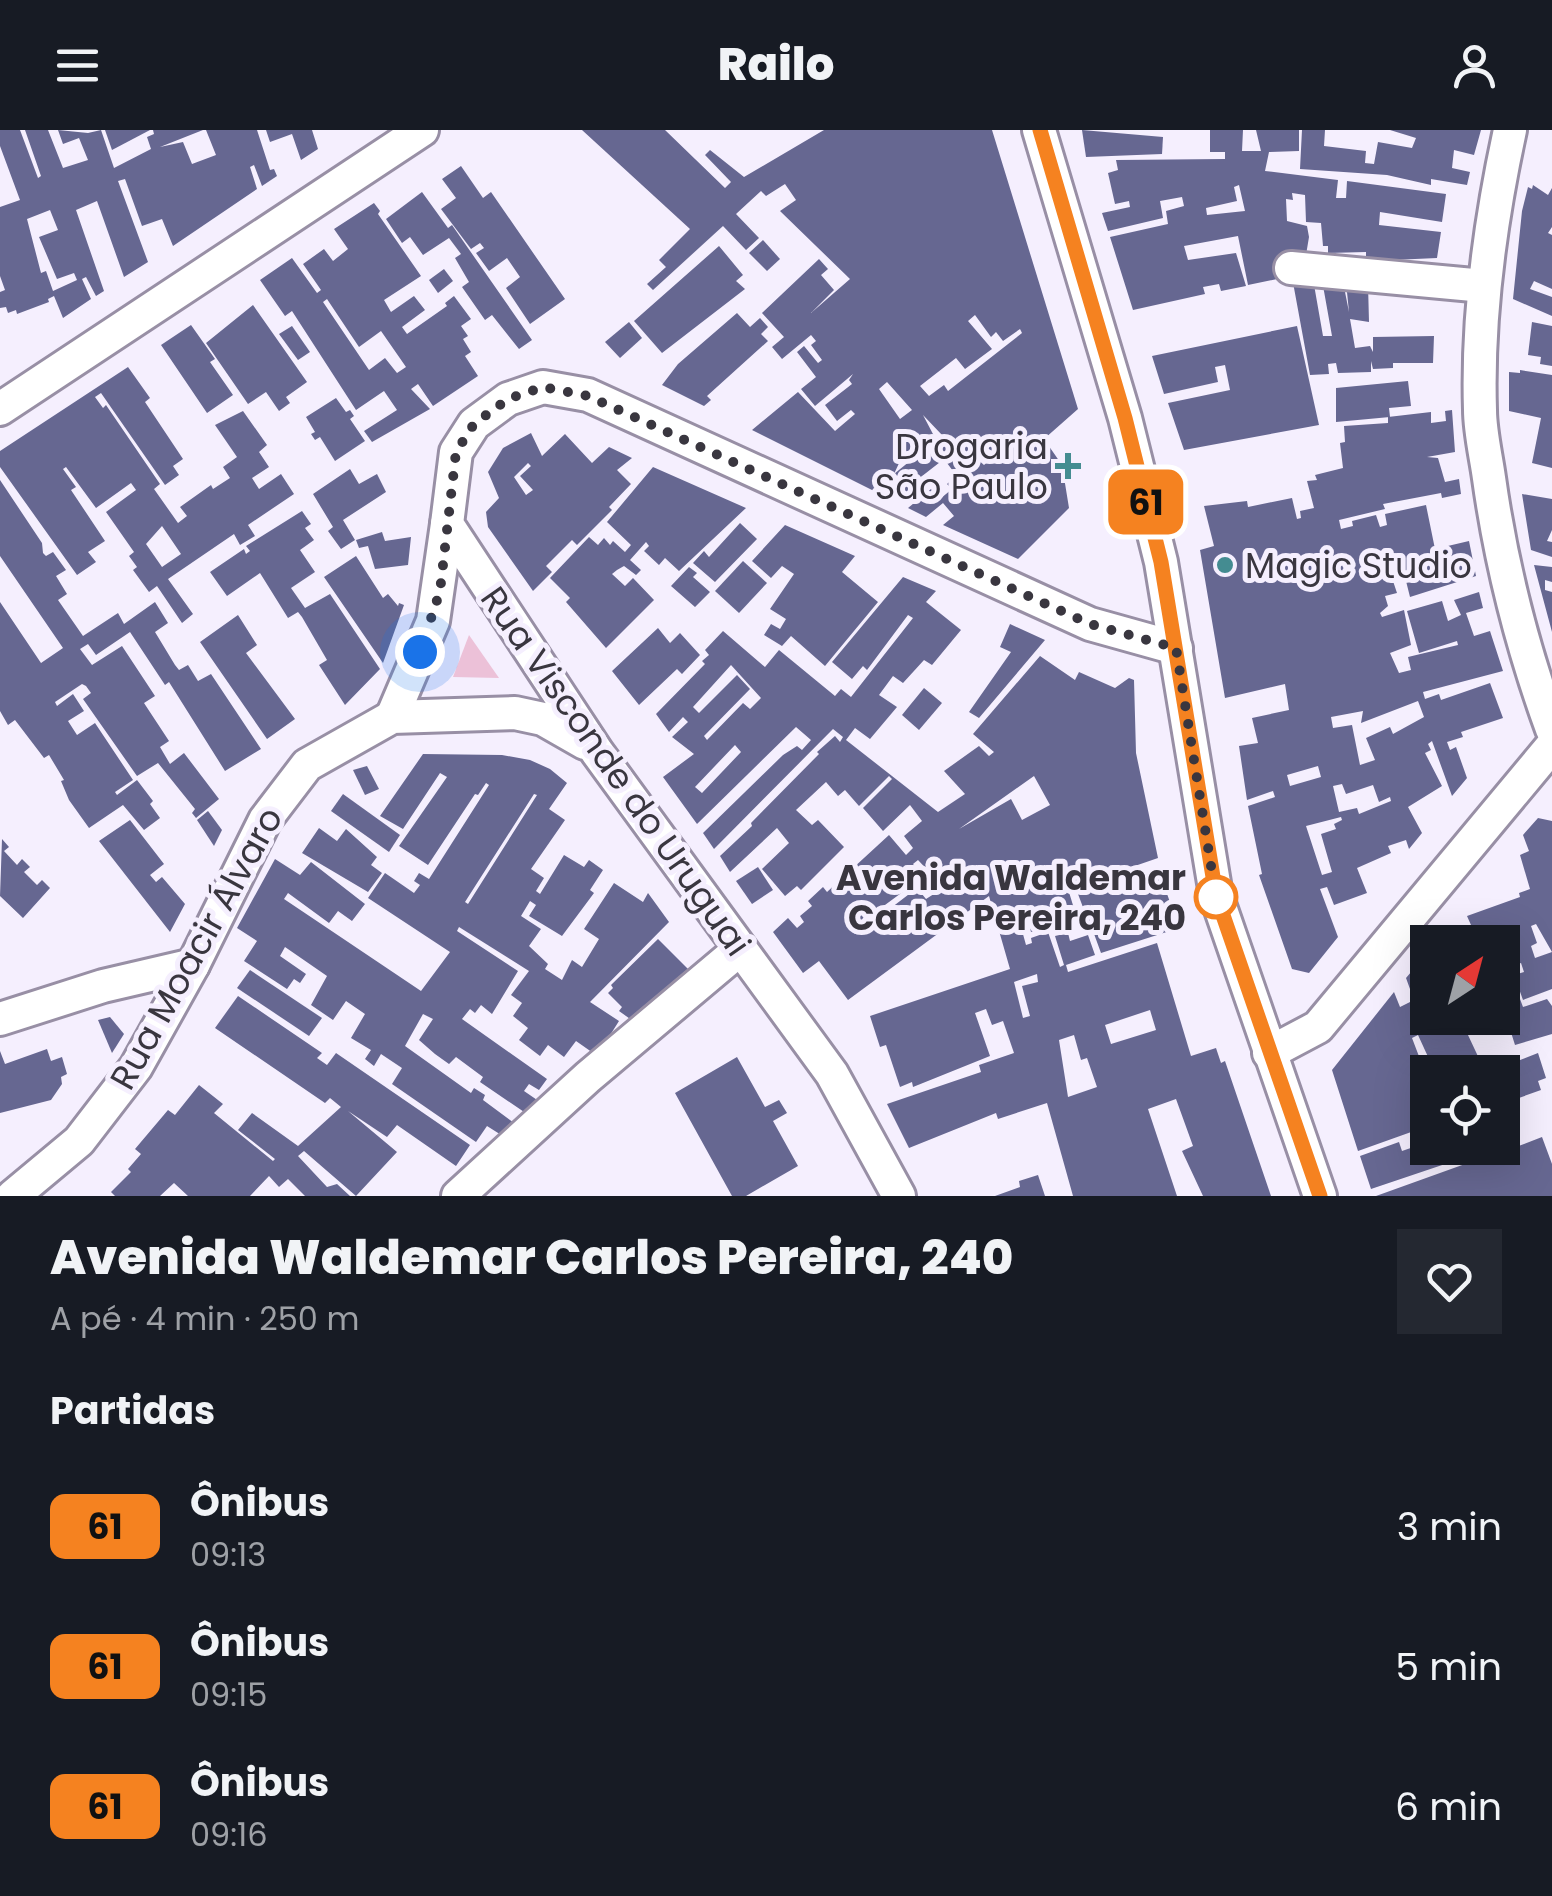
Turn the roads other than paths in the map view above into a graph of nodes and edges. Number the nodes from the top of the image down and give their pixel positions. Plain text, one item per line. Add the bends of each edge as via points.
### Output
1 (422, 130) edge
2 (1040, 130) edge
3 (1510, 130) edge
4 (1291, 268) dead end
5 (1484, 286) junction
6 (0, 408) edge
7 (447, 524) junction
8 (1176, 648) junction
9 (392, 718) junction
10 (1552, 729) edge
11 (1552, 746) edge
12 (597, 752) junction
13 (739, 950) junction
14 (193, 964) junction
15 (0, 1019) edge
16 (1269, 1054) junction
17 (13, 1196) edge
18 (458, 1196) edge
19 (899, 1196) edge
20 (1320, 1196) edge

1 - 6 street
2 - 8 street via 1125,418
3 - 5 street
4 - 5 street
5 - 10 street via 1480,413 1500,557
7 - 8 street via 456,452 474,424 508,399 543,387 588,396 1090,624
7 - 9 street via 433,621
7 - 12 street, Rua Visconde do Uruguai
8 - 16 street via 1216,895
9 - 12 street, Rua Moacir Álvaro via 515,713 543,719
9 - 14 street, Rua Moacir Álvaro via 308,765 286,789
11 - 16 street via 1318,1027
12 - 13 street, Rua Visconde do Uruguai
13 - 18 street
13 - 19 street, Rua Visconde do Uruguai via 832,1074
14 - 15 street
14 - 17 street, Rua Moacir Álvaro via 136,1067 79,1141
16 - 20 street

